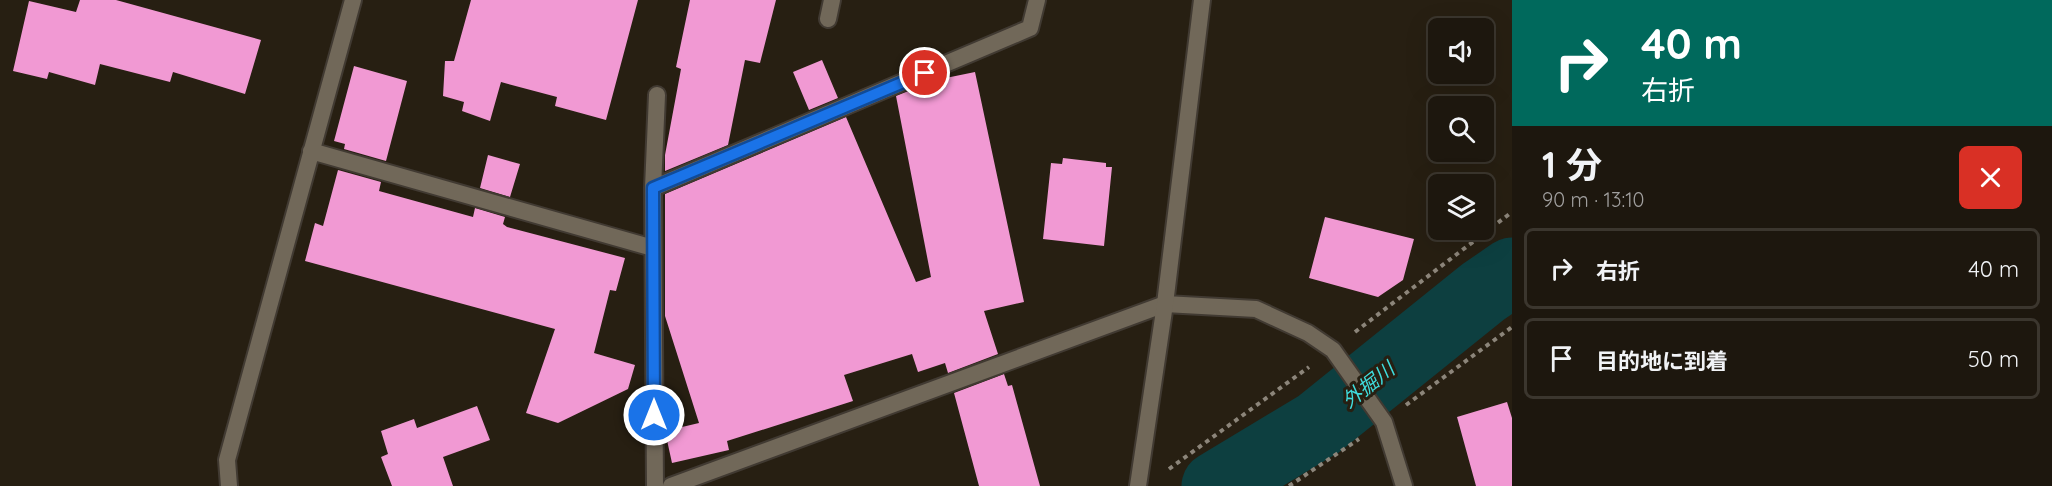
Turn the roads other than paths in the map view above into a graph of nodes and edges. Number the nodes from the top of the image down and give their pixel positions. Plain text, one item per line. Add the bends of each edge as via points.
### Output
1 (352, 0) edge
2 (832, 0) edge
3 (1037, 0) edge
4 (1202, 0) edge
5 (828, 19) dead end
6 (657, 95) dead end
7 (311, 151) junction
8 (653, 188) junction
9 (653, 248) junction
10 (1165, 304) junction
11 (229, 486) edge
12 (655, 486) edge
13 (670, 486) edge
14 (1138, 486) edge
15 (1404, 486) edge

1 - 7 street
2 - 5 street
3 - 8 street via 1030,28
4 - 10 street
6 - 8 street
7 - 9 street
7 - 11 street via 226,460
8 - 9 street
9 - 12 street
10 - 13 street
10 - 14 street
10 - 15 street via 1256,309 1308,333 1333,350 1384,422

